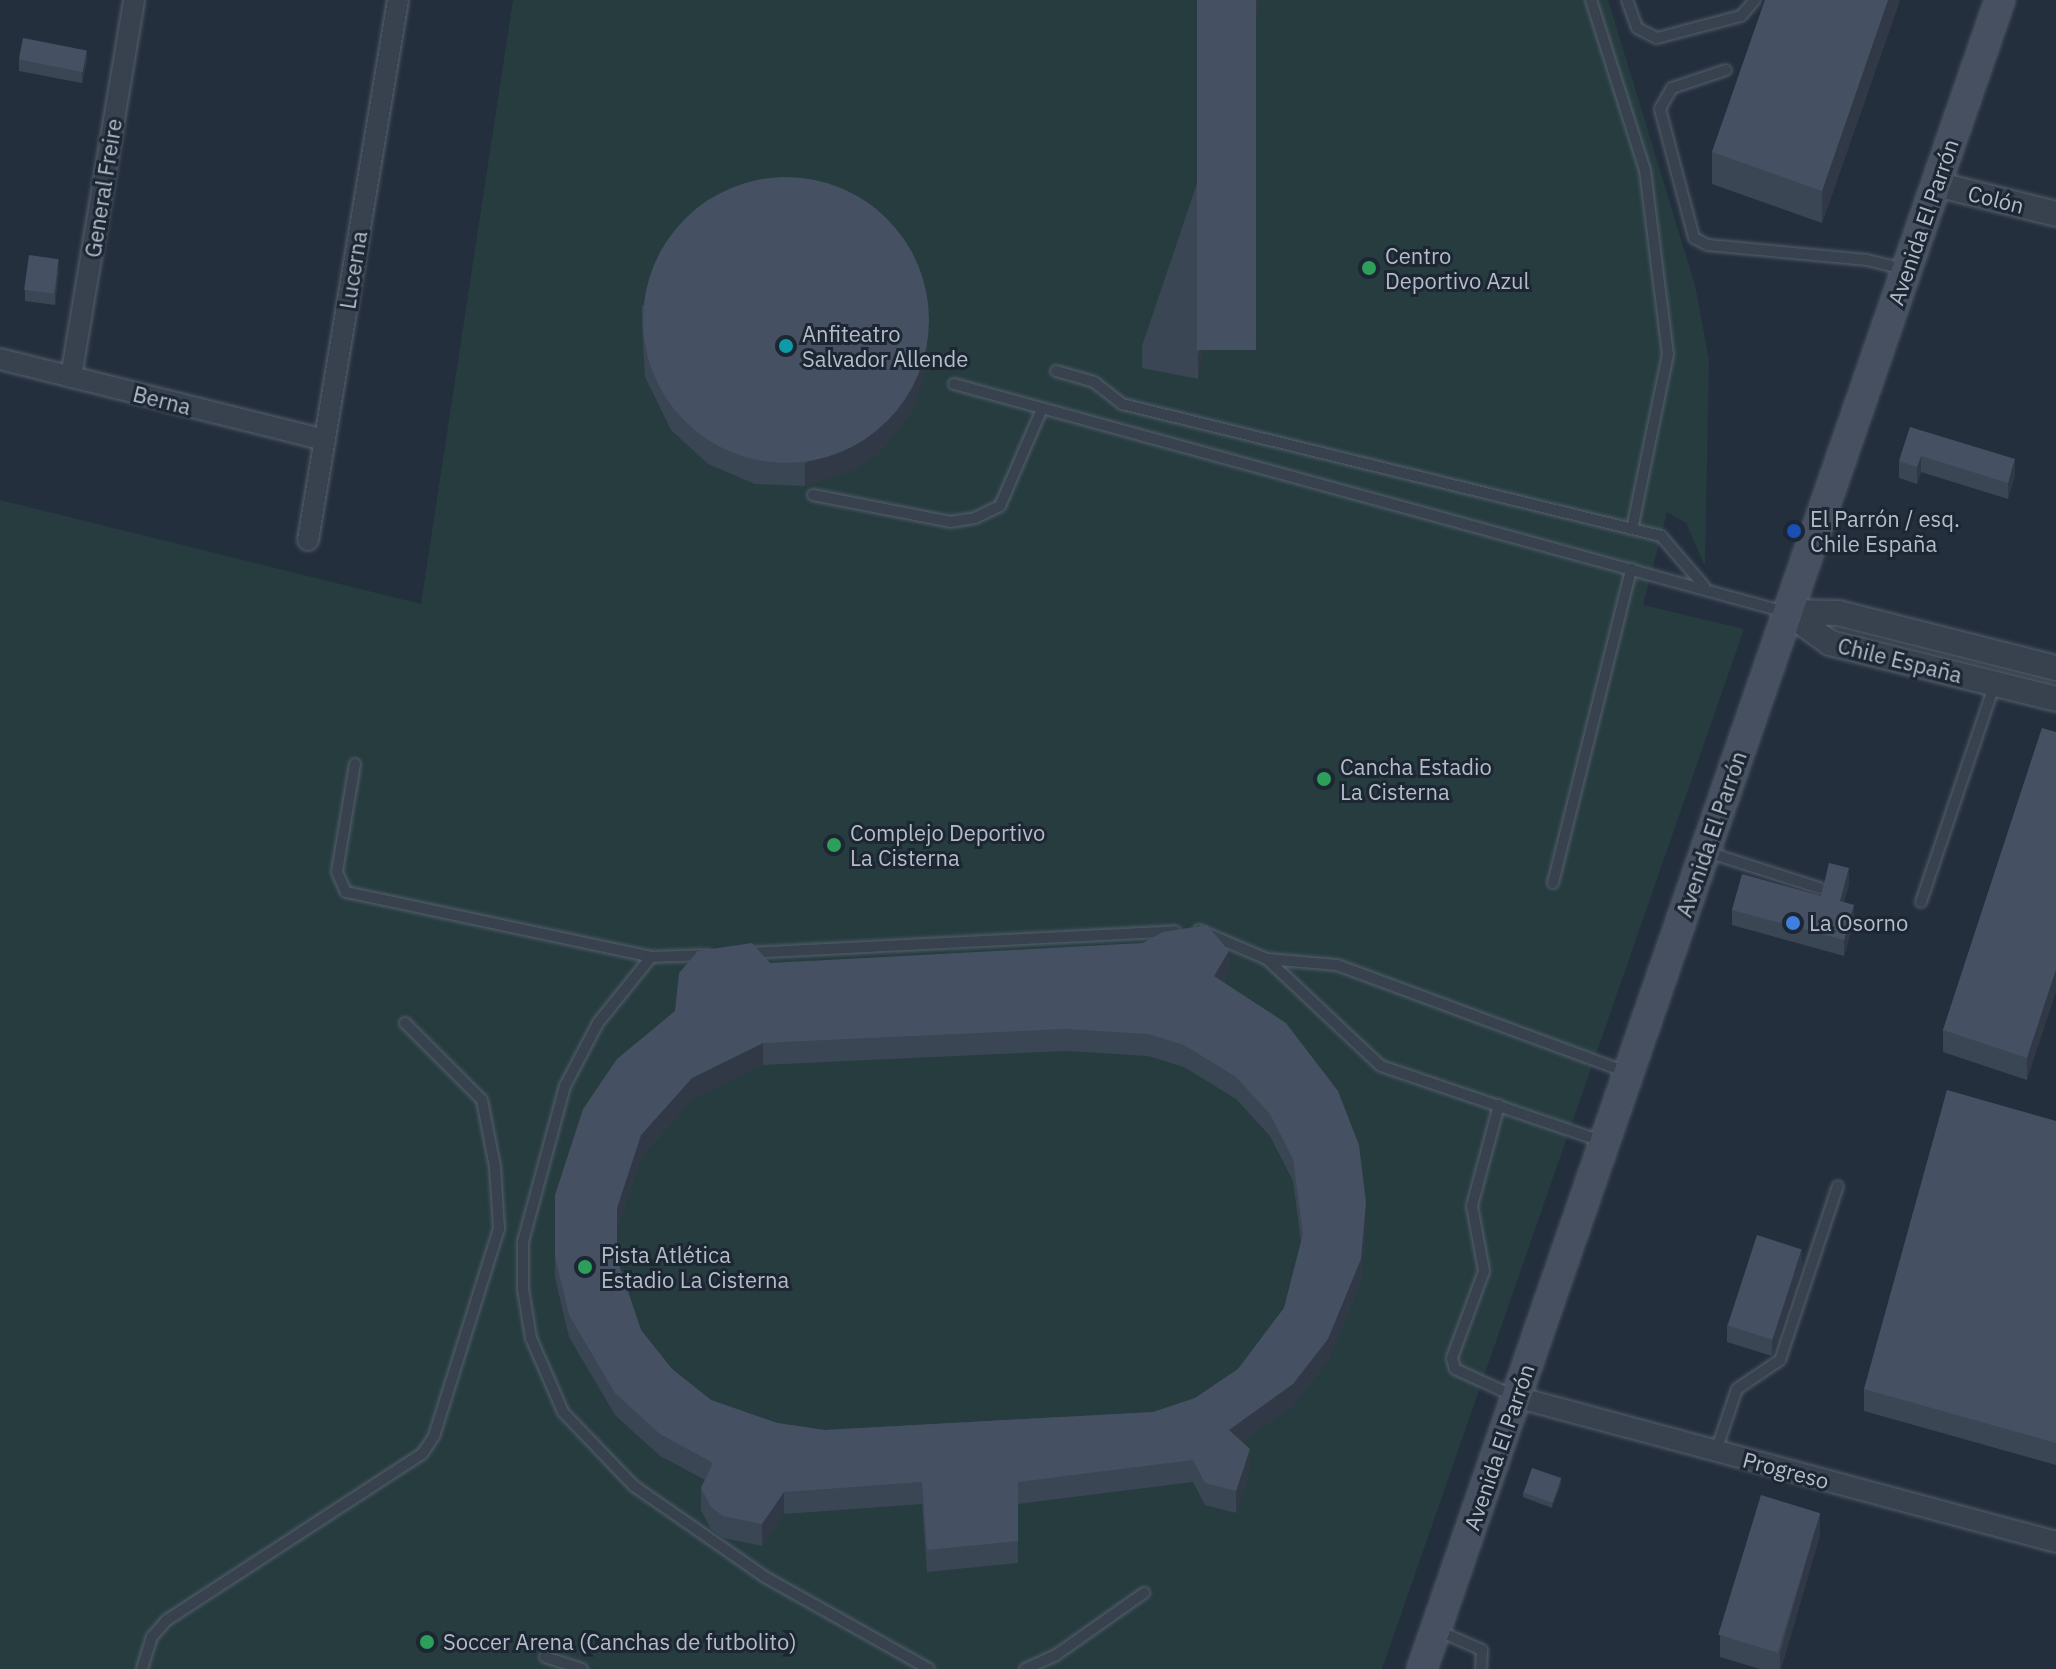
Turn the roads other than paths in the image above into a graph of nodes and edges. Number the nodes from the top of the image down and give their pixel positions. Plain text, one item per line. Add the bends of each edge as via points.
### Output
1 (134, 0) edge
2 (398, 0) edge
3 (1591, 0) edge
4 (1627, 0) edge
5 (1755, 0) edge
6 (2000, 0) edge
7 (1726, 70) dead end
8 (1936, 184) junction
9 (2056, 214) edge
10 (1906, 270) junction
11 (0, 359) edge
12 (1056, 371) dead end
13 (71, 377) junction
14 (954, 384) dead end
15 (1042, 409) junction
16 (325, 440) junction
17 (813, 495) dead end
18 (1632, 529) junction
19 (308, 540) dead end
20 (1631, 569) junction
21 (1704, 586) junction
22 (1787, 612) junction
23 (2056, 668) edge
24 (1995, 684) junction
25 (2056, 699) edge
26 (355, 764) dead end
27 (1705, 851) junction
28 (1553, 883) dead end
29 (1820, 888) edge
30 (1921, 902) dead end
31 (651, 957) junction
32 (1267, 959) junction
33 (405, 1023) dead end
34 (1628, 1073) junction
35 (1499, 1105) junction
36 (1604, 1142) junction
37 (1838, 1186) dead end
38 (1516, 1397) junction
39 (1716, 1451) junction
40 (2056, 1542) edge
41 (1144, 1593) dead end
42 (1435, 1630) junction
43 (545, 1657) dead end
44 (142, 1669) edge
45 (582, 1669) edge
46 (929, 1669) edge
47 (1025, 1669) edge
48 (1422, 1669) edge
49 (1481, 1669) edge

1 - 13 street, General Freire
2 - 16 street, Lucerna
3 - 18 lane via 1645,170 1668,354
4 - 5 lane via 1637,28 1657,38 1741,16
6 - 8 main road, Avenida El Parrón
7 - 10 lane via 1672,88 1660,109 1694,238 1708,245 1867,260
8 - 9 street, Colón
8 - 10 main road, Avenida El Parrón
10 - 22 main road, Avenida El Parrón
11 - 13 street, Berna
12 - 18 lane via 1094,382 1122,404
13 - 16 street, Berna
14 - 15 lane
15 - 17 lane via 1000,506 975,518 950,522
15 - 20 lane
16 - 19 street, Lucerna
18 - 21 lane via 1661,536
20 - 21 lane
20 - 28 lane
21 - 22 lane
22 - 23 street, Chile España via 1838,613
22 - 24 street, Chile España via 1830,643
22 - 27 main road, Avenida El Parrón
24 - 25 street, Chile España
24 - 30 lane
26 - 31 lane via 337,872 346,892
27 - 29 lane
27 - 34 main road, Avenida El Parrón
31 - 32 lane via 1208,929
31 - 46 lane via 598,1023 565,1086 527,1219 523,1289 539,1364 579,1434 634,1486 765,1577
32 - 34 lane via 1337,965
32 - 35 lane via 1381,1066
33 - 44 lane via 482,1100 496,1182 499,1229 434,1436 422,1454 167,1620 152,1637
34 - 36 main road, Avenida El Parrón
35 - 36 lane
35 - 38 lane via 1472,1206 1484,1271 1452,1358 1455,1369
36 - 38 main road, Avenida El Parrón
37 - 39 lane via 1780,1360 1737,1389
38 - 39 street, Progreso
38 - 42 main road, Avenida El Parrón
39 - 40 street, Progreso
41 - 47 lane via 1056,1655
42 - 48 main road, Avenida El Parrón
42 - 49 lane via 1482,1650
43 - 45 lane

